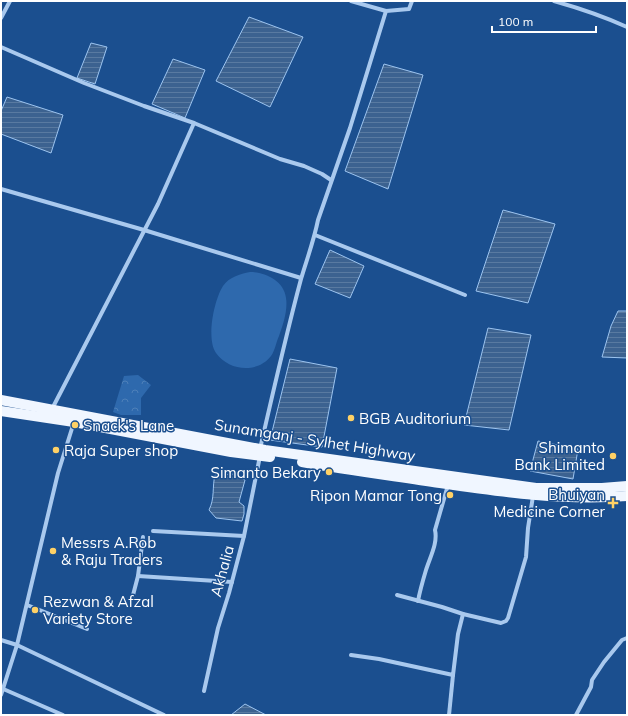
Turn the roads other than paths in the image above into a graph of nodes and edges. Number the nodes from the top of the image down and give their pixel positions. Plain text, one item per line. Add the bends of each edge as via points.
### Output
1 (10, 1) edge
2 (350, 1) edge
3 (412, 1) edge
4 (554, 1) edge
5 (572, 3) edge
6 (386, 11) junction
7 (1, 18) edge
8 (627, 27) edge
9 (1, 47) edge
10 (194, 123) junction
11 (331, 180) junction
12 (1, 189) edge
13 (144, 230) junction
14 (315, 235) junction
15 (302, 278) junction
16 (465, 295) dead end
17 (1, 400) edge
18 (52, 409) junction
19 (1, 411) edge
20 (74, 422) junction
21 (260, 453) junction
22 (448, 484) junction
23 (627, 486) edge
24 (533, 495) junction
25 (627, 496) edge
26 (154, 531) dead end
27 (244, 536) junction
28 (143, 537) dead end
29 (138, 576) junction
30 (232, 582) junction
31 (397, 595) dead end
32 (132, 599) dead end
33 (418, 601) junction
34 (27, 605) junction
35 (463, 614) junction
36 (87, 629) dead end
37 (627, 638) edge
38 (1, 640) edge
39 (17, 645) junction
40 (351, 655) dead end
41 (453, 675) junction
42 (2, 688) edge
43 (204, 691) dead end
44 (1, 695) edge
45 (63, 715) edge
46 (164, 715) edge
47 (449, 715) edge
48 (576, 715) edge

1 - 7 street
2 - 6 street
3 - 6 street via 409,9
4 - 5 street
5 - 8 street
6 - 11 street, Akhalia
9 - 10 street via 91,86
10 - 11 street via 322,174
10 - 13 street
11 - 14 street, Akhalia
12 - 13 street
13 - 15 street
13 - 18 street
14 - 15 street, Akhalia
14 - 16 street
15 - 21 street, Akhalia
17 - 18 main road, Sunamganj - Sylhet Highway
18 - 21 main road, Sunamganj - Sylhet Highway
19 - 20 main road, Sunamganj - Sylhet Highway
20 - 21 main road, Sunamganj - Sylhet Highway
20 - 34 street via 58,473
21 - 22 main road, Sunamganj - Sylhet Highway via 362,472
21 - 23 main road, Sunamganj - Sylhet Highway via 536,488
21 - 27 street, Akhalia
22 - 24 main road, Sunamganj - Sylhet Highway
22 - 33 street
24 - 25 main road, Sunamganj - Sylhet Highway via 556,498
24 - 35 street via 526,557 508,618 501,623
26 - 27 street
27 - 30 street, Akhalia
28 - 29 street
29 - 30 street
29 - 32 street
30 - 43 street, Akhalia via 218,628
31 - 33 street
33 - 35 street
34 - 36 street
34 - 39 street
35 - 41 street
37 - 48 street via 622,640 601,666
38 - 39 street
39 - 42 street
39 - 46 street
40 - 41 street
41 - 47 street
42 - 44 street
42 - 45 street

